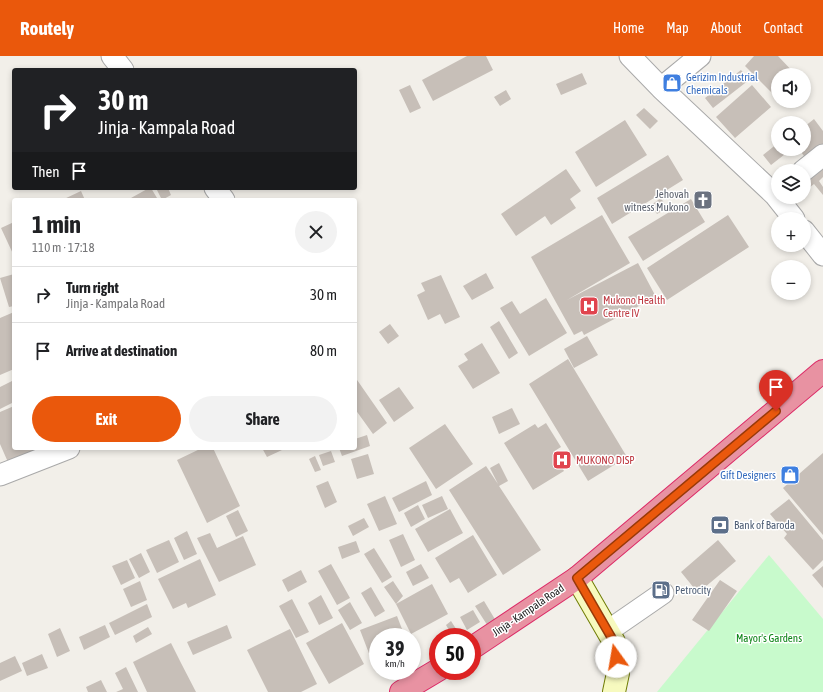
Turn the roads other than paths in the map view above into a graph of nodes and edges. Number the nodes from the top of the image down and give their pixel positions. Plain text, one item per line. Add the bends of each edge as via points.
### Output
1 (112, 56) edge
2 (630, 56) edge
3 (700, 56) edge
4 (121, 68) edge
5 (661, 88) junction
6 (823, 155) edge
7 (811, 165) edge
8 (771, 188) edge
9 (811, 240) edge
10 (823, 255) edge
11 (823, 371) edge
12 (64, 450) edge
13 (0, 475) edge
14 (577, 578) junction
15 (662, 593) dead end
16 (608, 631) junction
17 (481, 642) edge
18 (429, 675) edge
19 (401, 692) edge
20 (614, 692) edge

1 - 4 street
2 - 5 street
3 - 5 street
5 - 8 street
6 - 7 street
9 - 10 street
11 - 14 highway, Jinja - Kampala Road
12 - 13 street
14 - 16 main road
14 - 17 highway, Jinja - Kampala Road
15 - 16 street
16 - 20 main road via 614,642 618,673
18 - 19 highway

